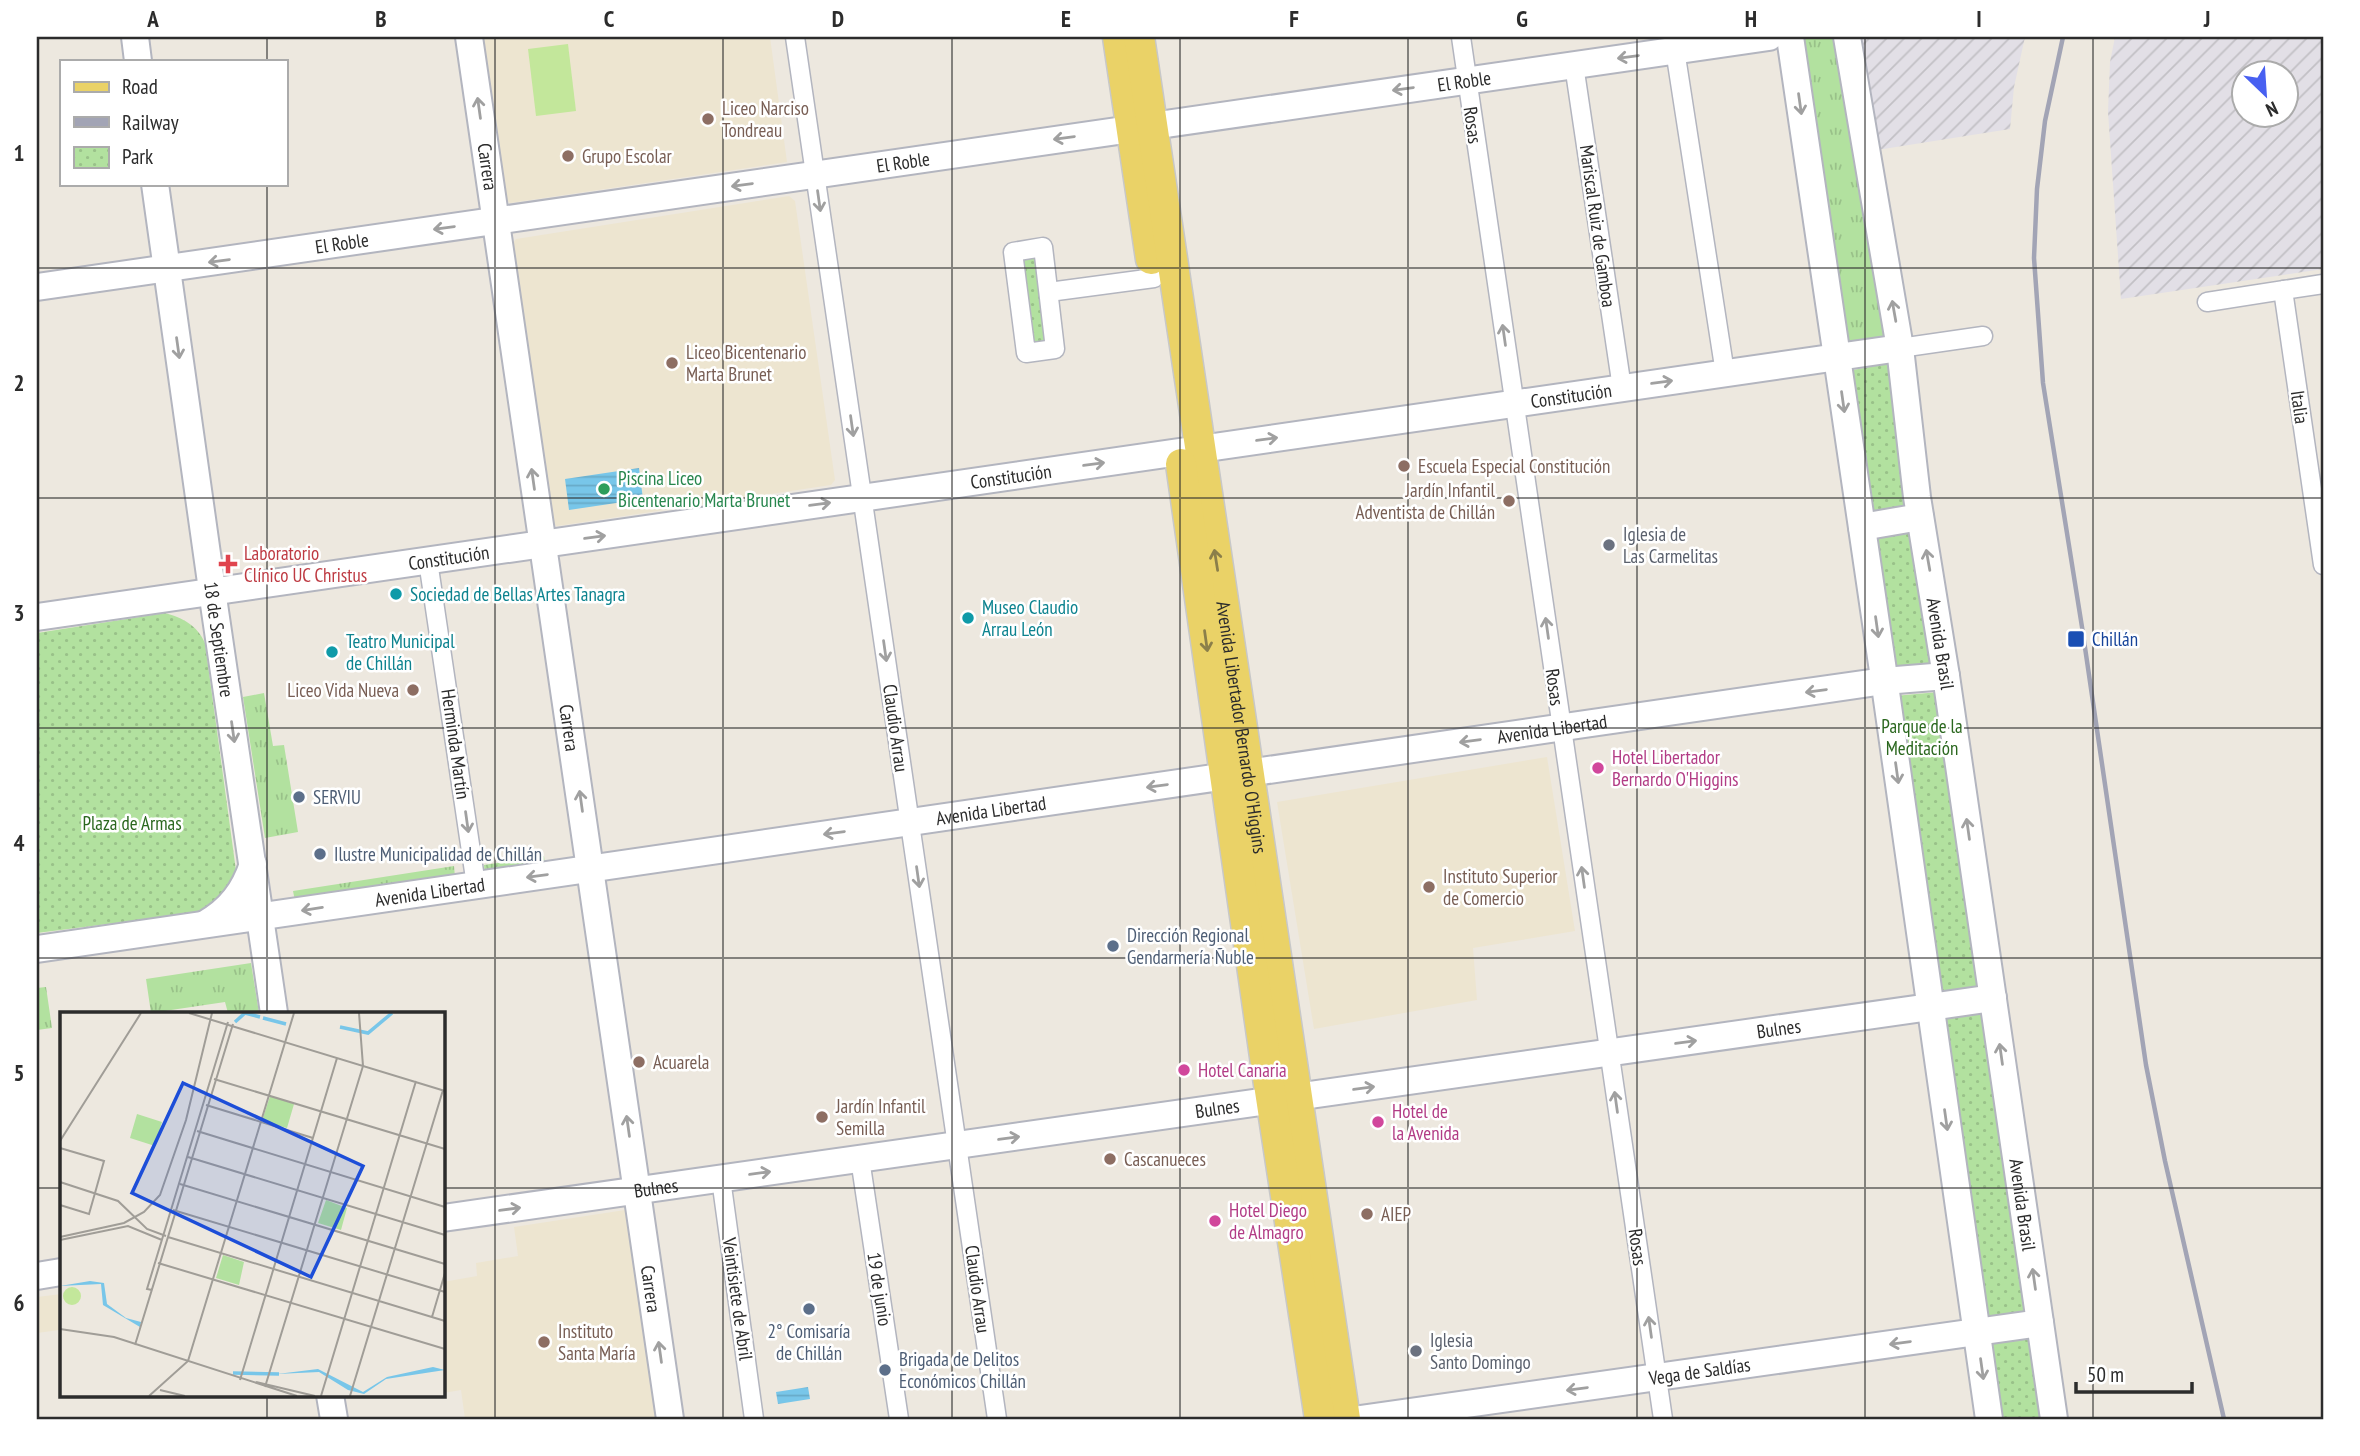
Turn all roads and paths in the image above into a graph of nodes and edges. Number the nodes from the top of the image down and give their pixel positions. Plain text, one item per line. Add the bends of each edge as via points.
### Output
1 (135, 37) edge
2 (469, 37) edge
3 (795, 37) edge
4 (1118, 37) edge
5 (1139, 37) edge
6 (1461, 37) edge
7 (1769, 37) edge
8 (1790, 37) edge
9 (1847, 37) edge
10 (1686, 45) edge
11 (138, 60) edge
12 (1574, 65) junction
13 (1467, 80) junction
14 (1142, 127) junction
15 (815, 174) junction
16 (155, 186) edge
17 (496, 220) junction
18 (167, 268) junction
19 (1154, 278) junction
20 (2323, 284) edge
21 (37, 287) edge
22 (2283, 290) junction
23 (1049, 292) junction
24 (2207, 302) dead end
25 (1983, 336) dead end
26 (1900, 348) junction
27 (1837, 357) junction
28 (1725, 373) junction
29 (1622, 388) junction
30 (1514, 403) junction
31 (1190, 450) junction
32 (862, 498) junction
33 (1920, 517) junction
34 (1862, 527) junction
35 (543, 544) junction
36 (428, 561) junction
37 (2323, 565) edge
38 (212, 592) junction
39 (161, 599) junction
40 (37, 617) edge
41 (220, 648) junction
42 (1946, 676) junction
43 (1884, 681) junction
44 (1562, 727) junction
45 (1236, 775) junction
46 (910, 822) junction
47 (253, 864) junction
48 (591, 869) junction
49 (476, 885) junction
50 (260, 917) junction
51 (203, 925) junction
52 (37, 950) edge
53 (1993, 998) junction
54 (1930, 1007) junction
55 (274, 1012) edge
56 (1609, 1053) junction
57 (1284, 1099) junction
58 (957, 1145) junction
59 (860, 1159) junction
60 (721, 1179) junction
61 (637, 1191) junction
62 (444, 1218) edge
63 (60, 1272) edge
64 (37, 1276) edge
65 (2040, 1323) junction
66 (1976, 1332) junction
67 (1657, 1377) junction
68 (330, 1396) edge
69 (334, 1419) edge
70 (670, 1419) edge
71 (754, 1419) edge
72 (899, 1419) edge
73 (997, 1419) edge
74 (1320, 1419) edge
75 (1345, 1419) edge
76 (1360, 1419) edge
77 (1663, 1419) edge
78 (1989, 1419) edge
79 (2054, 1419) edge

1 - 11 main road
17 -> 2 main road, Carrera
3 - 15 street, Claudio Arrau
4 - 14 main road, Avenida Libertador Bernardo O'Higgins
5 - 14 main road, Avenida Libertador Bernardo O'Higgins
6 - 13 street, Rosas
7 - 10 main road, El Roble
8 -> 27 main road
26 -> 9 main road, Avenida Brasil
10 -> 12 main road, El Roble
10 - 28 street
12 - 13 main road, El Roble
12 - 29 street, Mariscal Ruiz de Gamboa
13 -> 14 main road, El Roble
30 -> 13 street, Rosas
14 -> 15 main road, El Roble
14 - 19 main road, Avenida Libertador Bernardo O'Higgins
14 - 31 main road, Avenida Libertador Bernardo O'Higgins
15 -> 17 main road, El Roble
15 -> 32 street, Claudio Arrau
16 - 18 main road, 18 de Septiembre
17 -> 18 main road, El Roble
35 -> 17 main road, Carrera
18 - 21 main road, El Roble
18 -> 38 main road, 18 de Septiembre
19 - 23 street
19 - 31 main road, Avenida Libertador Bernardo O'Higgins
20 - 22 street
22 - 24 street
22 - 37 street, Italia
23 - 23 street via 1043,247 1013,252 1026,353 1055,349
25 - 26 street, Constitución
26 - 27 main road, Constitución
26 - 33 main road, Avenida Brasil
27 - 28 main road, Constitución
27 -> 34 main road
29 -> 28 main road, Constitución
29 - 30 main road, Constitución
31 -> 30 main road, Constitución
44 -> 30 street, Rosas
32 -> 31 main road, Constitución
31 - 45 main road, Avenida Libertador Bernardo O'Higgins
35 -> 32 main road, Constitución
32 -> 46 street, Claudio Arrau
33 - 34 main road
42 -> 33 main road, Avenida Brasil
34 -> 43 main road
35 - 36 main road, Constitución
48 -> 35 main road, Carrera
36 - 38 main road, Constitución
36 -> 49 street, Herminda Martín
38 - 39 main road, Constitución
38 - 41 main road, 18 de Septiembre
39 - 40 main road, Constitución
39 - 41 main road via 191,614
41 -> 47 main road, 18 de Septiembre
42 - 43 main road, Avenida Libertad
53 -> 42 main road, Avenida Brasil
43 -> 44 main road, Avenida Libertad
43 -> 54 main road
44 -> 45 main road, Avenida Libertad
56 -> 44 street, Rosas
45 -> 46 main road, Avenida Libertad
45 - 57 main road, Avenida Libertador Bernardo O'Higgins
46 -> 48 main road, Avenida Libertad
46 -> 58 street, Claudio Arrau
47 - 50 main road, 18 de Septiembre
47 - 51 main road via 234,902
48 -> 49 main road, Avenida Libertad
61 -> 48 main road, Carrera
49 -> 50 main road, Avenida Libertad
50 - 51 main road, Avenida Libertad
50 - 55 main road, 18 de Septiembre
51 - 52 main road, Avenida Libertad
53 - 54 main road, Bulnes
65 -> 53 main road, Avenida Brasil
56 -> 54 main road, Bulnes
54 -> 66 main road
57 -> 56 main road, Bulnes
67 -> 56 street, Rosas
58 -> 57 main road, Bulnes
57 - 74 main road, Avenida Libertador Bernardo O'Higgins
57 - 75 main road, Avenida Libertador Bernardo O'Higgins
58 - 59 main road, Bulnes
58 - 73 street, Claudio Arrau
60 -> 59 main road, Bulnes
59 - 72 street, 19 de junio
60 - 61 main road, Bulnes
60 - 71 street, Veintisiete de Abril
62 -> 61 main road, Bulnes
70 -> 61 main road, Carrera
63 - 64 main road
65 - 66 main road, Vega de Saldías
65 - 79 main road, Avenida Brasil
66 -> 67 main road, Vega de Saldías
66 -> 78 main road
67 -> 76 main road, Vega de Saldías
67 - 77 street, Rosas
68 - 69 main road

